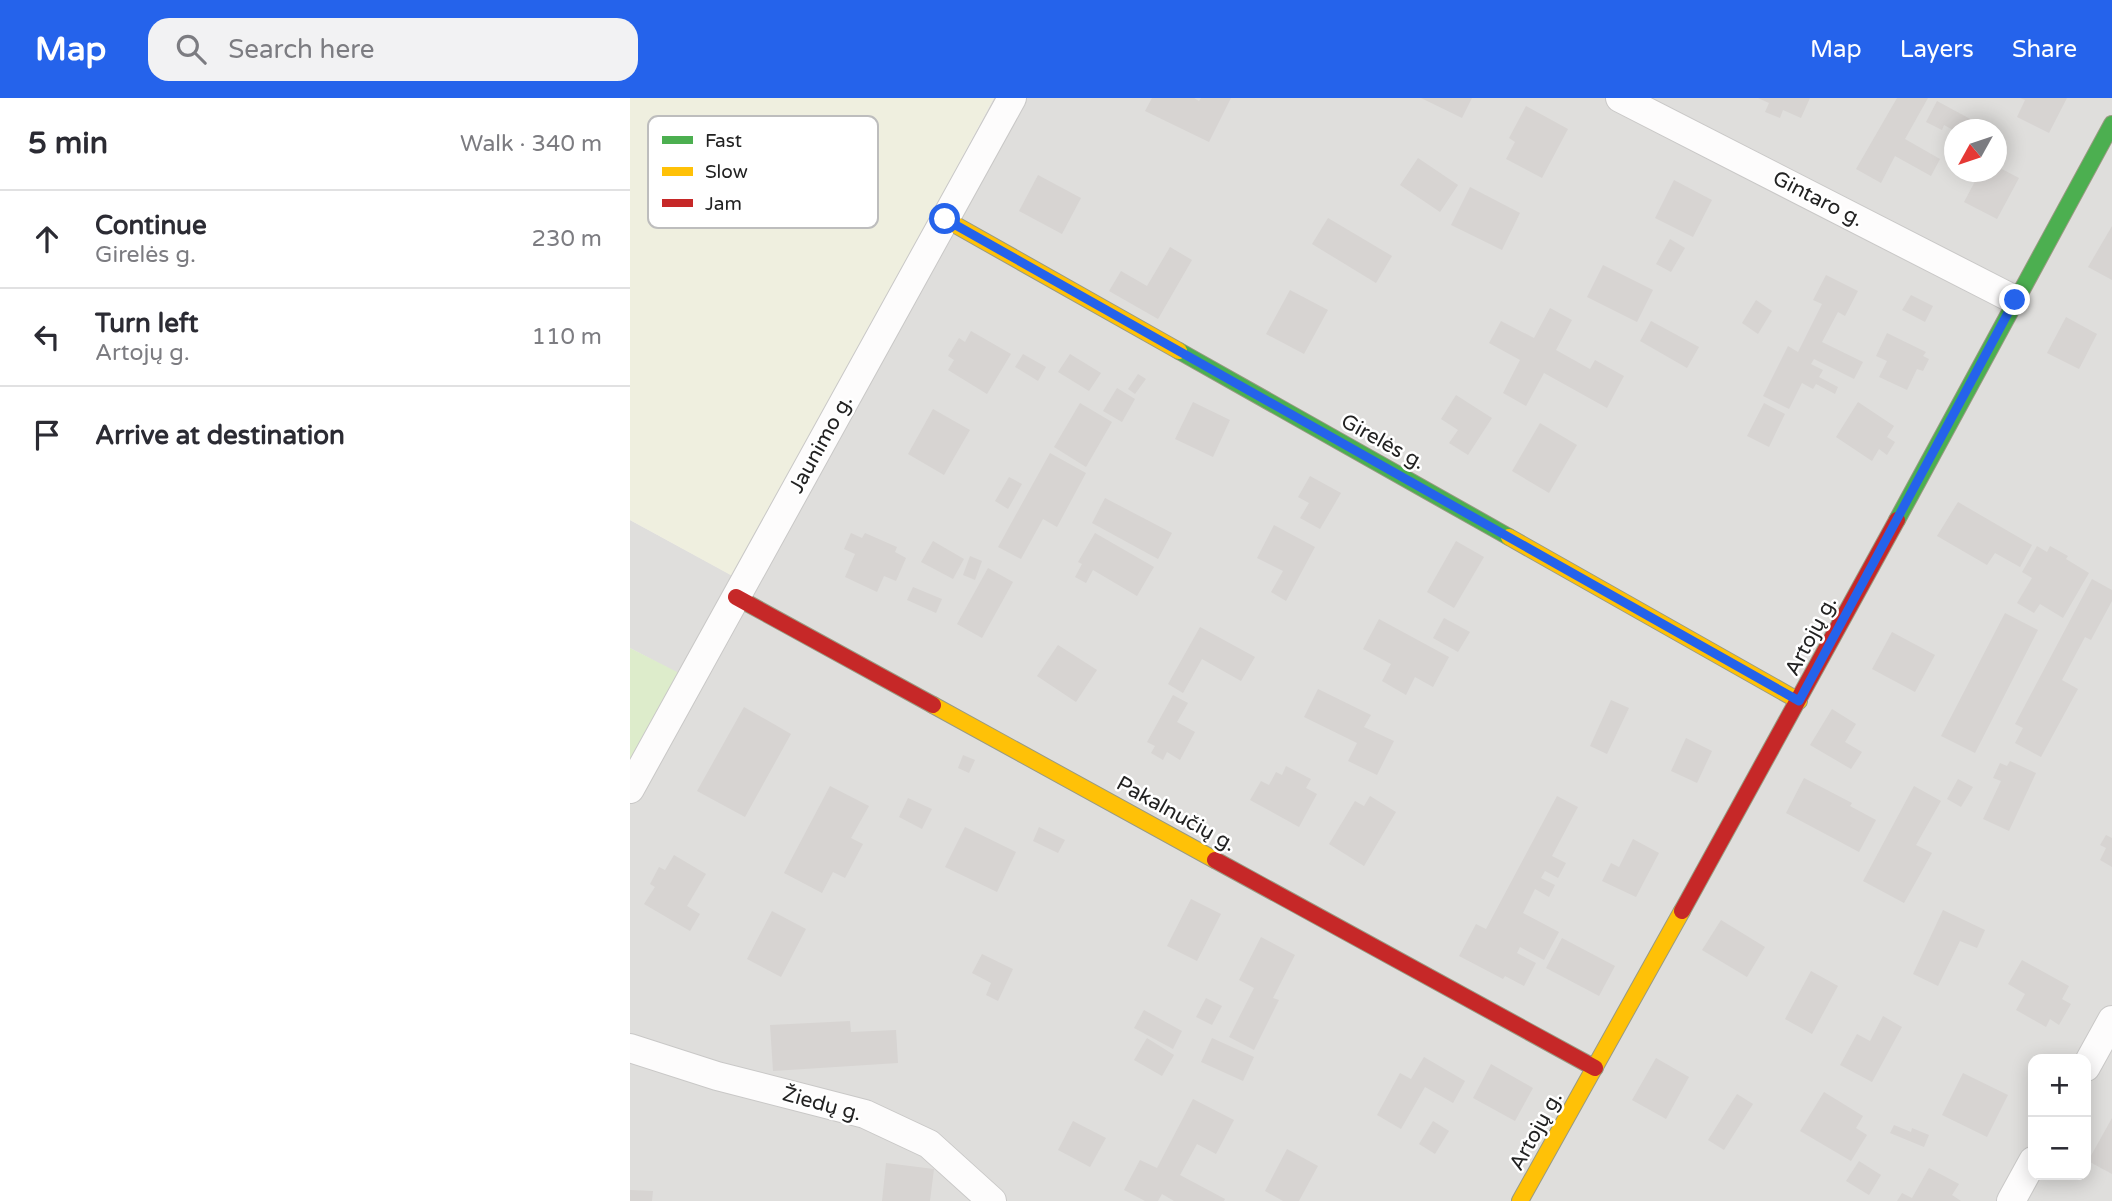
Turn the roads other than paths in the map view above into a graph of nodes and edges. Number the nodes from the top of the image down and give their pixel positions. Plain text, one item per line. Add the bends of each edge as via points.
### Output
1 (1012, 98) edge
2 (1620, 98) edge
3 (2112, 124) edge
4 (945, 219) junction
5 (2015, 300) junction
6 (736, 597) junction
7 (1799, 701) junction
8 (630, 789) edge
9 (2112, 1020) edge
10 (630, 1048) edge
11 (2091, 1058) edge
12 (1595, 1068) junction
13 (2028, 1170) edge
14 (992, 1201) edge
15 (1520, 1201) edge
16 (2011, 1201) edge

1 - 4 street, Jaunimo g.
2 - 5 street, Gintaro g.
3 - 5 street, Artojų g.
4 - 6 street, Jaunimo g.
4 - 7 street, Girelės g.
5 - 7 street, Artojų g.
6 - 8 street, Jaunimo g.
6 - 12 street, Pakalnučių g.
7 - 12 street, Artojų g.
9 - 11 street
10 - 14 street, Žiedų g. via 864,1114 929,1144
12 - 15 street, Artojų g.
13 - 16 street

